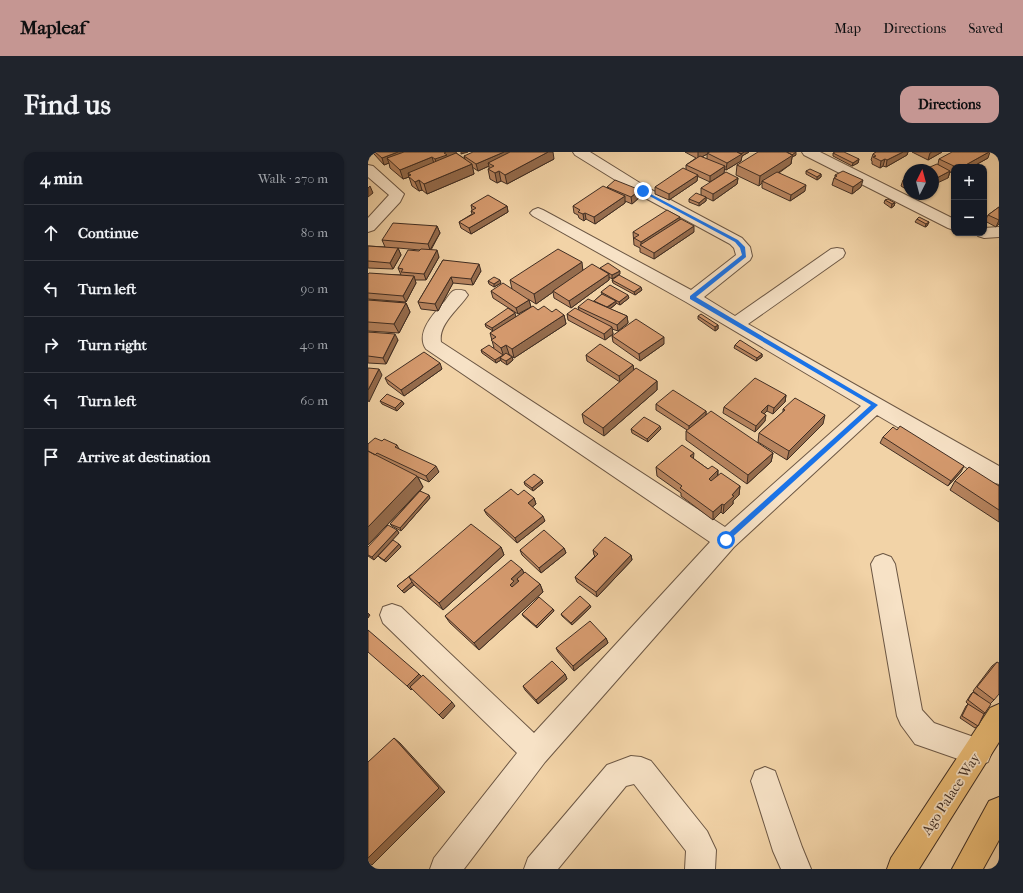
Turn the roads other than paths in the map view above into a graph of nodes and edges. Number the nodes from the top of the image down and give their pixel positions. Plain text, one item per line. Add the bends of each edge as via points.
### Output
1 (580, 152) edge
2 (809, 152) edge
3 (368, 169) edge
4 (538, 212) dead end
5 (951, 223) edge
6 (368, 226) edge
7 (999, 232) edge
8 (987, 233) edge
9 (837, 253) dead end
10 (459, 295) dead end
11 (692, 298) junction
12 (735, 324) junction
13 (875, 405) junction
14 (999, 476) edge
15 (726, 540) junction
16 (882, 564) dead end
17 (392, 615) dead end
18 (999, 717) edge
19 (534, 752) junction
20 (978, 752) junction
21 (765, 781) dead end
22 (999, 811) edge
23 (445, 869) edge
24 (540, 869) edge
25 (700, 869) edge
26 (796, 869) edge
27 (902, 869) edge
28 (967, 869) edge

1 - 11 street via 643,191 736,241 742,247 744,256
2 - 5 street
3 - 6 street via 397,194
4 - 11 street
7 - 8 street
9 - 12 street
10 - 15 street via 436,324 430,336 432,345
11 - 12 street
12 - 13 street
13 - 14 street
13 - 15 street
15 - 19 street
16 - 20 street via 910,716 924,734
17 - 19 street
18 - 20 main road, Ago Palace Way
19 - 23 street
20 - 27 main road, Ago Palace Way
21 - 26 street
22 - 28 main road
24 - 25 street via 617,775 631,770 641,771 697,841 701,850

